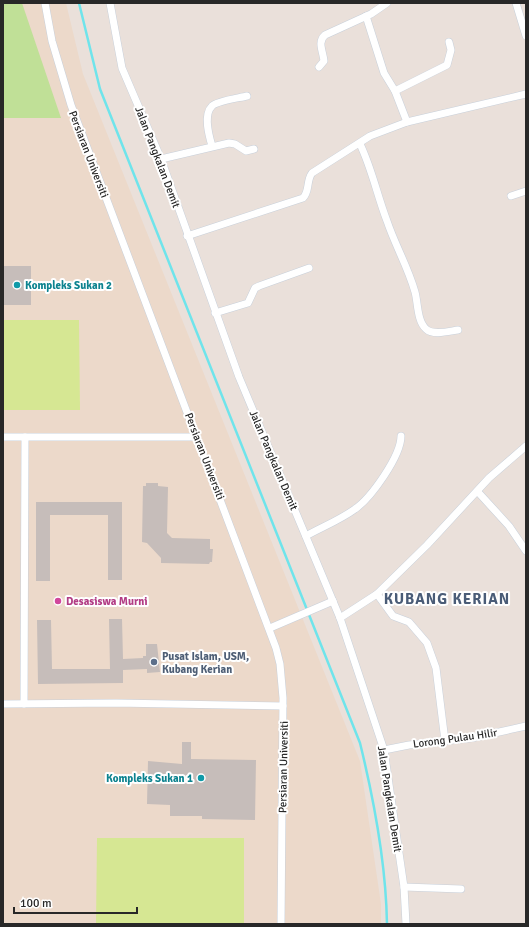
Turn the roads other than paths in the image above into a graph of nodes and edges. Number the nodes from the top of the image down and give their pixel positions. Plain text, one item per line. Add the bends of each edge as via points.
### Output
1 (45, 3) edge
2 (110, 3) edge
3 (387, 3) edge
4 (516, 3) edge
5 (366, 16) junction
6 (526, 36) edge
7 (449, 42) dead end
8 (319, 67) dead end
9 (395, 91) junction
10 (526, 94) edge
11 (247, 96) dead end
12 (407, 122) junction
13 (360, 144) junction
14 (212, 146) junction
15 (254, 149) dead end
16 (161, 159) junction
17 (526, 191) edge
18 (512, 196) dead end
19 (187, 236) junction
20 (309, 268) dead end
21 (215, 313) junction
22 (458, 330) dead end
23 (401, 436) dead end
24 (3, 437) edge
25 (25, 437) junction
26 (197, 437) junction
27 (526, 446) edge
28 (478, 492) junction
29 (306, 536) junction
30 (526, 551) edge
31 (377, 594) junction
32 (332, 601) junction
33 (340, 618) junction
34 (270, 628) junction
35 (3, 704) edge
36 (24, 704) junction
37 (284, 706) junction
38 (526, 726) edge
39 (444, 741) junction
40 (384, 750) junction
41 (404, 887) junction
42 (461, 889) dead end
43 (281, 924) edge
44 (406, 924) edge

1 - 26 street, Persiaran Universiti via 52,41 71,105
2 - 16 street, Jalan Pangkalan Demit via 122,68
3 - 5 street
4 - 6 street
5 - 8 street via 321,38 324,61
5 - 9 street via 382,67
7 - 9 street via 451,50 447,65
9 - 12 street
10 - 12 street
11 - 14 street via 211,107 208,131
12 - 13 street via 370,136
13 - 19 street via 312,173 307,193 303,198
13 - 22 street via 415,292 420,319 431,332
14 - 15 street via 232,143 242,150
14 - 16 street
16 - 19 street, Jalan Pangkalan Demit
17 - 18 street
19 - 21 street, Jalan Pangkalan Demit
20 - 21 street via 254,288 248,303
21 - 29 street, Jalan Pangkalan Demit
23 - 29 street via 398,452 364,502
24 - 25 street
25 - 26 street
25 - 36 street
26 - 34 street, Persiaran Universiti
27 - 28 street via 489,478
28 - 30 street
28 - 31 street
29 - 32 street, Jalan Pangkalan Demit
31 - 33 street
31 - 39 street via 393,616 409,622 427,643 436,668
32 - 33 street, Jalan Pangkalan Demit
32 - 34 street
33 - 40 street, Jalan Pangkalan Demit
34 - 37 street, Persiaran Universiti via 280,664
35 - 36 street
36 - 37 street
37 - 43 street, Persiaran Universiti
38 - 39 street, Lorong Pulau Hilir via 472,738
39 - 40 street, Lorong Pulau Hilir
40 - 41 street, Jalan Pangkalan Demit
41 - 42 street
41 - 44 street, Jalan Pangkalan Demit

